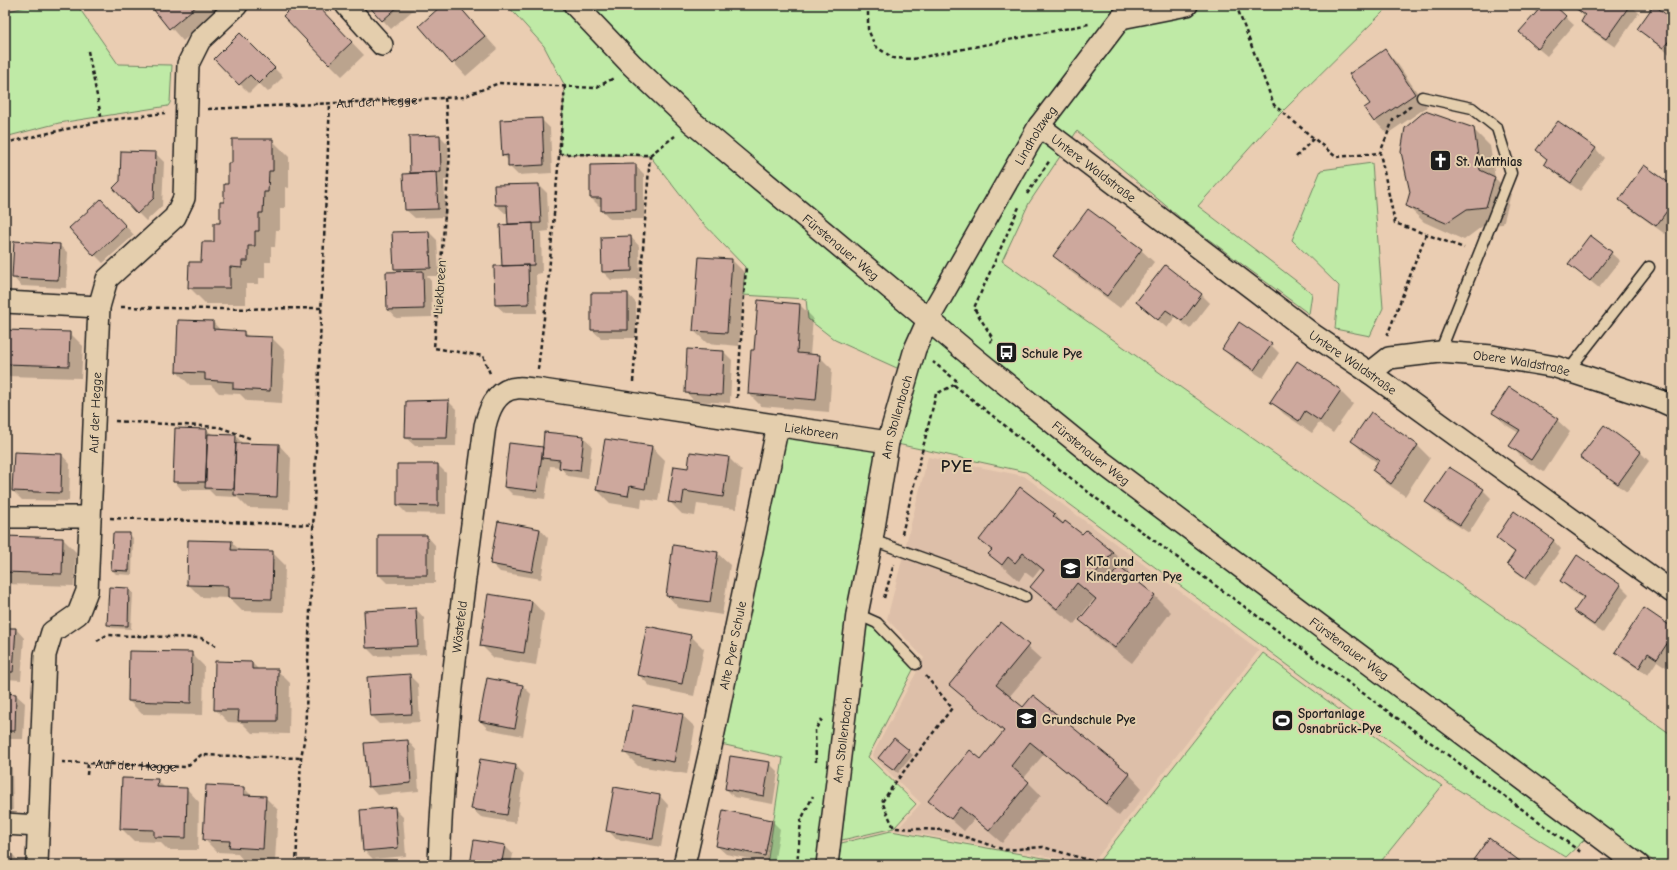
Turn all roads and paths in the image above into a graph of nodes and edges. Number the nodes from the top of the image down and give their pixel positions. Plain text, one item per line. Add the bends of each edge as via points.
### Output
1 (237, 5) edge
2 (346, 5) edge
3 (575, 5) edge
4 (868, 5) edge
5 (1187, 5) edge
6 (1236, 5) edge
7 (1121, 18) junction
8 (382, 44) dead end
9 (88, 50) dead end
10 (632, 65) junction
11 (566, 86) junction
12 (1422, 97) joint
13 (445, 98) junction
14 (330, 104) junction
15 (186, 110) junction
16 (102, 121) junction
17 (692, 122) junction
18 (1039, 126) junction
19 (1314, 138) junction
20 (5, 143) edge
21 (1062, 144) junction
22 (1380, 153) junction
23 (559, 154) junction
24 (650, 156) junction
25 (1296, 157) dead end
26 (1026, 195) dead end
27 (1022, 201) dead end
28 (1426, 234) junction
29 (1479, 254) junction
30 (746, 267) dead end
31 (1649, 267) dead end
32 (5, 302) edge
33 (99, 307) junction
34 (321, 308) junction
35 (928, 320) junction
36 (1440, 352) junction
37 (974, 358) junction
38 (1389, 358) junction
39 (1568, 371) junction
40 (1370, 373) junction
41 (956, 380) dead end
42 (536, 390) junction
43 (500, 394) junction
44 (631, 403) junction
45 (1672, 406) edge
46 (735, 419) junction
47 (94, 420) junction
48 (778, 425) junction
49 (252, 439) dead end
50 (888, 442) junction
51 (5, 517) edge
52 (90, 518) junction
53 (314, 525) junction
54 (872, 540) junction
55 (898, 550) junction
56 (1672, 592) edge
57 (1025, 597) dead end
58 (857, 614) junction
59 (877, 623) junction
60 (97, 641) dead end
61 (218, 647) dead end
62 (916, 664) joint
63 (301, 758) junction
64 (40, 761) junction
65 (88, 763) junction
66 (87, 775) dead end
67 (5, 824) edge
68 (38, 826) junction
69 (1586, 856) dead end
70 (36, 865) edge
71 (296, 865) edge
72 (439, 865) edge
73 (684, 865) edge
74 (827, 865) edge
75 (1101, 865) edge
76 (1638, 865) edge

1 - 15 street, Auf der Hegge via 200,40 188,64
2 - 8 street
3 - 10 street, Fürstenauer Weg
4 - 7 path via 868,29 875,46 893,58 913,59
5 - 7 street
6 - 19 path via 1274,105
7 - 18 street, Lindholzweg
9 - 16 path
10 - 11 path, Auf der Hegge via 595,88
10 - 17 street, Fürstenauer Weg
11 - 13 path, Auf der Hegge via 499,83 463,97
11 - 23 path
12 - 22 path via 1393,120
12 - 29 lane via 1472,108 1497,128 1512,173
13 - 14 path, Auf der Hegge
13 - 43 path, Liekbreen via 450,153 434,348 483,356
14 - 15 path, Auf der Hegge
14 - 34 path
15 - 16 path, Auf der Hegge
15 - 33 street, Auf der Hegge via 184,198 175,217 107,280
16 - 20 path, Auf der Hegge
17 - 24 path
17 - 35 street, Fürstenauer Weg
18 - 21 street, Untere Waldstraße
18 - 35 street, Lindholzweg
19 - 22 path via 1336,157
19 - 25 path
21 - 26 path
21 - 40 street, Untere Waldstraße via 1316,336
22 - 28 path via 1395,223
23 - 24 path
23 - 42 path
24 - 44 path
27 - 37 path via 974,308 993,339
28 - 29 path
28 - 38 path via 1385,341
29 - 36 lane
30 - 46 path
31 - 39 lane
32 - 33 street
33 - 34 path
33 - 47 street, Auf der Hegge
34 - 53 path
35 - 37 street, Fürstenauer Weg
35 - 50 street, Am Stollenbach via 915,349
36 - 38 street, Obere Waldstraße
36 - 39 street, Obere Waldstraße via 1492,356
37 - 41 path
37 - 76 street, Fürstenauer Weg via 1103,463
38 - 40 street
39 - 45 street, Obere Waldstraße
40 - 56 street, Untere Waldstraße
42 - 43 street, Liekbreen via 516,388
42 - 44 street, Liekbreen
43 - 72 street, Wöstefeld via 489,409 485,426 463,592 442,797
44 - 46 street, Liekbreen
46 - 48 street, Liekbreen
47 - 49 path via 219,427
47 - 52 street, Auf der Hegge
48 - 50 street, Liekbreen
48 - 73 street, Alte Pyer Schule
50 - 54 street, Am Stollenbach
51 - 52 street
52 - 53 path
52 - 64 street, Auf der Hegge via 87,591 78,614 52,632 45,655
53 - 63 path via 305,735
54 - 55 lane
54 - 58 street, Am Stollenbach
55 - 57 lane
55 - 59 path
55 - 69 path via 936,394 954,385 1096,499
58 - 59 lane
58 - 74 street, Am Stollenbach
59 - 62 lane
60 - 61 path via 107,635 201,638
62 - 75 path via 952,708 882,802 894,828 944,830 1004,850 1043,847
63 - 65 path, Auf der Hegge via 201,755 186,767
63 - 71 path
64 - 65 path, Auf der Hegge
64 - 68 street, Auf der Hegge
65 - 66 path
67 - 68 street
68 - 70 street, Auf der Hegge

